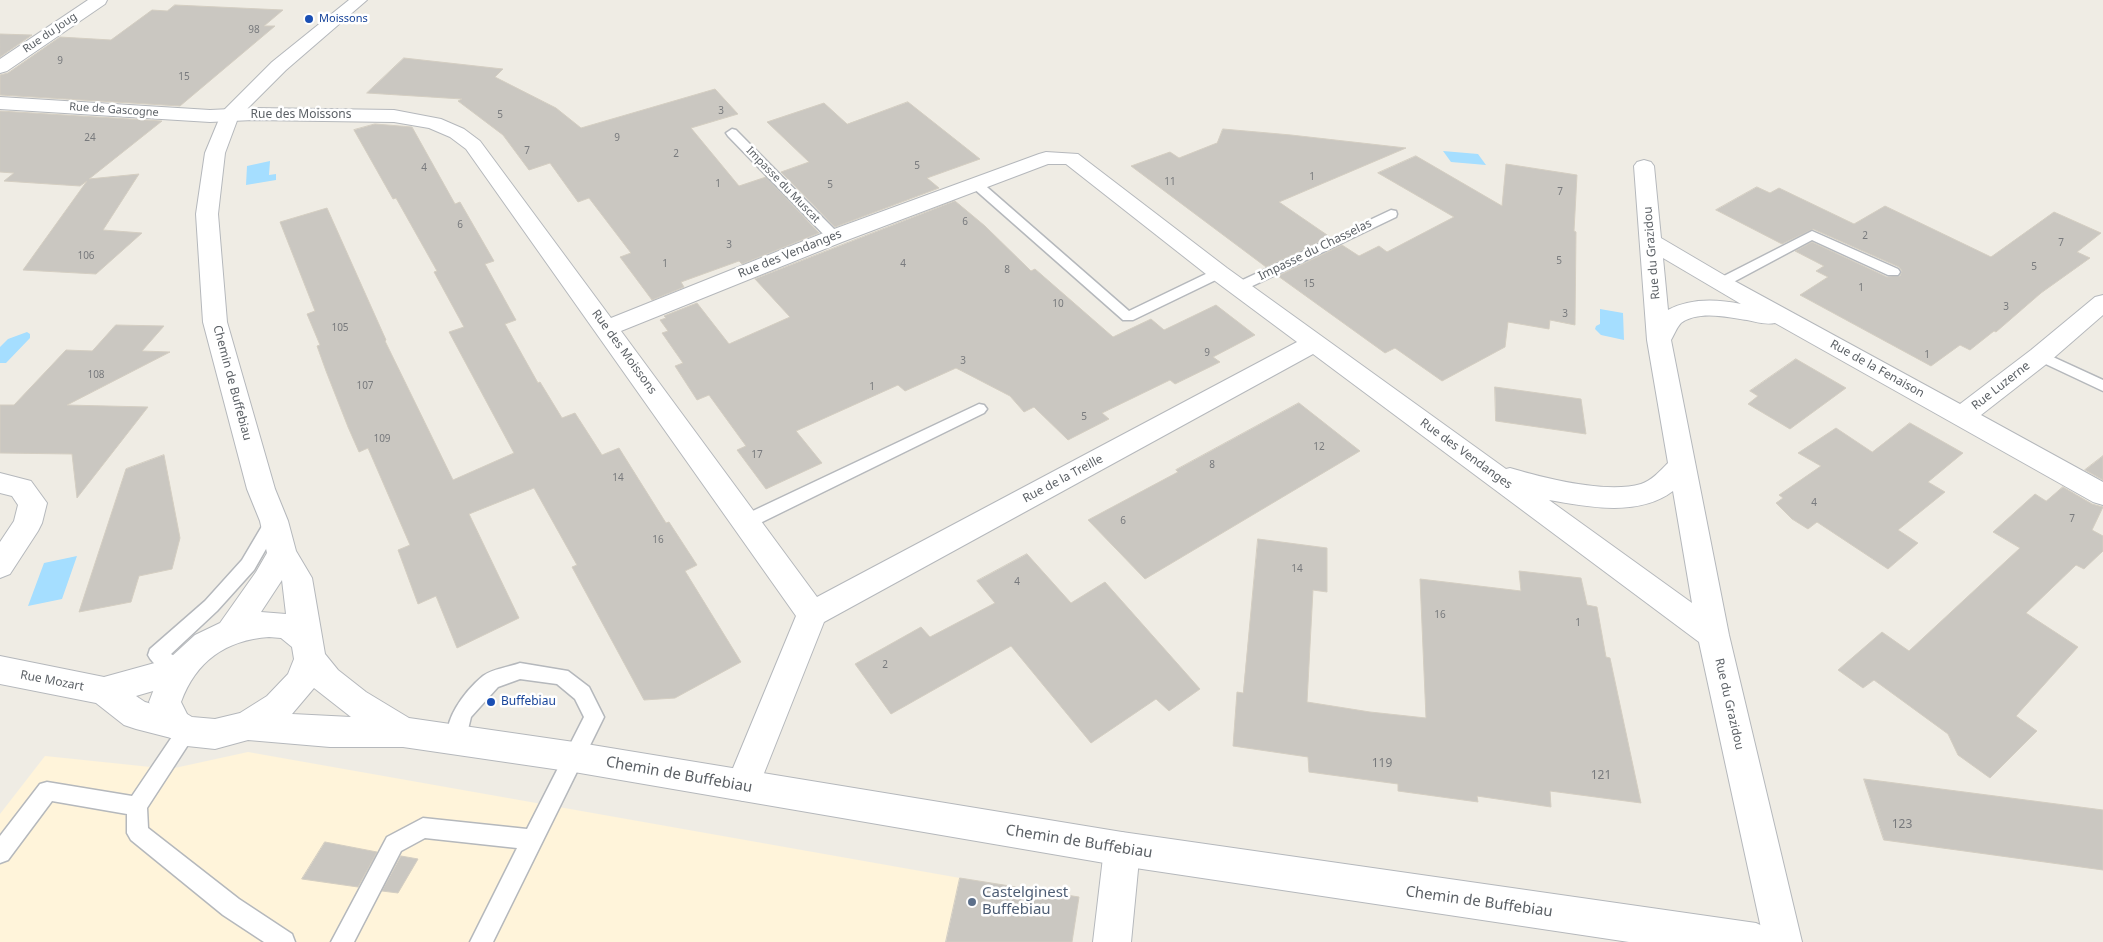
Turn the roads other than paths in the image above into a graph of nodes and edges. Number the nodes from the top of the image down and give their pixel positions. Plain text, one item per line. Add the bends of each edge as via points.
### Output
1 (99, 0) edge
2 (360, 0) edge
3 (0, 67) edge
4 (0, 103) edge
5 (229, 116) junction
6 (732, 133) dead end
7 (1644, 166) dead end
8 (976, 184) junction
9 (1391, 214) dead end
10 (834, 237) junction
11 (1652, 242) junction
12 (1893, 272) dead end
13 (1219, 273) junction
14 (1721, 283) junction
15 (1239, 287) junction
16 (2103, 302) edge
17 (1801, 327) junction
18 (606, 328) junction
19 (1659, 340) junction
20 (1314, 343) junction
21 (2040, 356) junction
22 (2103, 386) edge
23 (979, 409) dead end
24 (1962, 416) junction
25 (1682, 465) junction
26 (1484, 467) junction
27 (0, 483) edge
28 (2103, 495) edge
29 (274, 521) junction
30 (746, 522) junction
31 (282, 553) junction
32 (0, 566) edge
33 (812, 614) junction
34 (231, 632) junction
35 (1713, 635) junction
36 (307, 649) junction
37 (0, 670) edge
38 (180, 670) junction
39 (104, 691) junction
40 (248, 725) junction
41 (181, 728) junction
42 (403, 732) junction
43 (457, 740) junction
44 (574, 756) junction
45 (742, 786) junction
46 (137, 806) junction
47 (532, 840) junction
48 (1122, 849) junction
49 (0, 853) edge
50 (284, 942) edge
51 (342, 942) edge
52 (482, 942) edge
53 (1112, 942) edge
54 (1756, 942) edge
55 (1783, 942) edge

1 - 3 street, Rue du Joug
2 - 5 street, Chemin de Buffebiau via 279,66
4 - 5 street, Rue de Gascogne
5 - 18 street, Rue des Moissons via 394,116 434,123 457,133 473,145
5 - 29 street, Chemin de Buffebiau via 215,153 207,214 215,322 261,489
6 - 10 lane, Impasse du Muscat
7 - 11 street, Rue du Grazidou
8 - 10 street, Rue des Vendanges
8 - 13 street, Rue des Vendanges via 1046,158 1071,158
8 - 13 lane via 1128,317
9 - 15 lane, Impasse du Chasselas
10 - 18 street, Rue des Vendanges
11 - 14 street, Rue de la Fenaison
11 - 19 street, Rue du Grazidou
12 - 14 lane via 1812,236
13 - 15 street, Rue des Vendanges
14 - 17 street, Rue de la Fenaison
15 - 20 street, Rue des Vendanges
16 - 21 street, Rue Luzerne
17 - 19 street via 1766,316 1708,308 1685,311 1670,318
17 - 24 street, Rue de la Fenaison
18 - 30 street, Rue des Moissons
19 - 25 street, Rue du Grazidou
20 - 26 street, Rue des Vendanges
20 - 33 street, Rue de la Treille
21 - 22 lane, Rue Luzerne
21 - 24 street, Rue Luzerne
23 - 30 lane
24 - 28 street, Rue de la Fenaison
25 - 26 street via 1650,493 1620,497 1534,487
25 - 35 street, Rue du Grazidou
26 - 35 street, Rue des Vendanges
27 - 32 street via 21,488 33,503 28,523
29 - 31 street, Chemin de Buffebiau
29 - 38 lane via 248,565 157,655
30 - 33 street, Rue des Moissons
31 - 34 street
31 - 36 street, Chemin de Buffebiau via 297,578
33 - 45 street
34 - 36 street via 261,624 287,627
34 - 38 street via 206,645
35 - 55 street, Rue du Grazidou
36 - 40 street via 300,683 279,706
36 - 42 street, Chemin de Buffebiau via 327,680 354,702
37 - 39 street, Rue Mozart
38 - 39 street, Rue Mozart
38 - 41 street via 172,682 166,702
39 - 41 street, Rue Mozart via 136,715
40 - 41 street via 215,734
40 - 42 street, Chemin de Buffebiau via 330,732
41 - 46 lane
42 - 43 street, Chemin de Buffebiau
43 - 44 street, Chemin de Buffebiau
43 - 44 lane via 462,713 492,681 520,671 561,677 582,693 594,717
44 - 45 street, Chemin de Buffebiau
44 - 47 lane
45 - 48 street, Chemin de Buffebiau
46 - 49 lane via 47,790
46 - 50 lane via 138,833 231,907
47 - 51 lane via 423,828 394,844
47 - 52 lane
48 - 53 street
48 - 54 street, Chemin de Buffebiau

